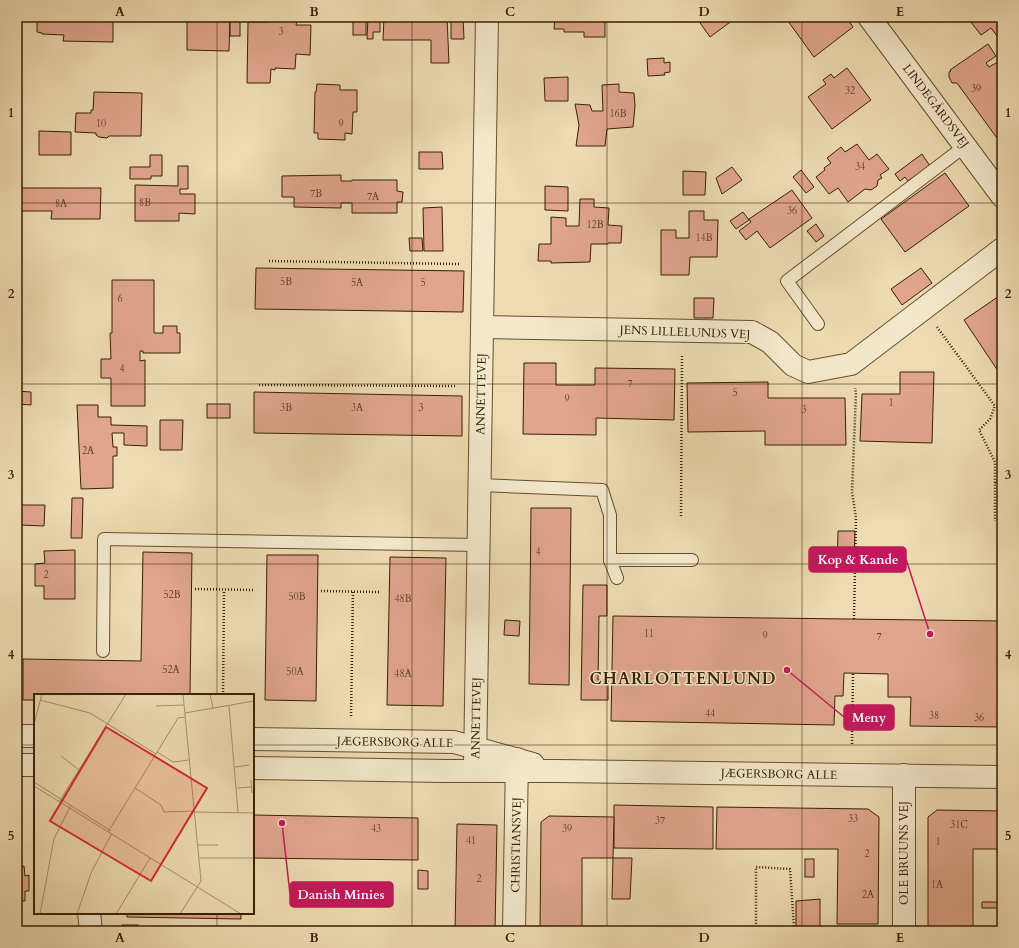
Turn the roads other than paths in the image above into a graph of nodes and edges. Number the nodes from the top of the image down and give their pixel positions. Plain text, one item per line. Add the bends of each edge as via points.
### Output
1 (487, 17) edge
2 (869, 17) edge
3 (965, 146) junction
4 (1002, 196) edge
5 (1002, 249) edge
6 (818, 324) dead end
7 (482, 327) junction
8 (480, 485) junction
9 (479, 545) junction
10 (610, 560) junction
11 (692, 560) dead end
12 (617, 578) dead end
13 (103, 651) dead end
14 (17, 736) edge
15 (34, 736) edge
16 (254, 739) edge
17 (476, 747) junction
18 (17, 765) edge
19 (34, 765) edge
20 (517, 765) junction
21 (254, 768) edge
22 (475, 771) junction
23 (904, 776) junction
24 (1002, 777) edge
25 (89, 914) edge
26 (91, 931) edge
27 (514, 931) edge
28 (904, 931) edge

1 - 7 street, ANNETTEVEJ
2 - 3 street, LINDEGÅRDSVEJ
3 - 4 street, LINDEGÅRDSVEJ
3 - 6 lane via 787,281
5 - 7 street, JENS LILLELUNDS VEJ via 851,364 808,372 794,365 770,342 752,332
7 - 8 street, ANNETTEVEJ
8 - 9 street, ANNETTEVEJ
8 - 10 lane via 602,490 610,515
9 - 13 lane via 104,539
9 - 17 street, ANNETTEVEJ
10 - 11 lane
10 - 12 lane
14 - 15 street
16 - 17 street, JÆGERSBORG ALLE via 454,742
17 - 20 street, JÆGERSBORG ALLE
17 - 22 street, ANNETTEVEJ
18 - 19 street
20 - 22 street, JÆGERSBORG ALLE
20 - 23 street, JÆGERSBORG ALLE via 557,771
20 - 27 street, CHRISTIANSVEJ
21 - 22 street, JÆGERSBORG ALLE
23 - 24 street, JÆGERSBORG ALLE
23 - 28 street, OLE BRUUNS VEJ
25 - 26 street

